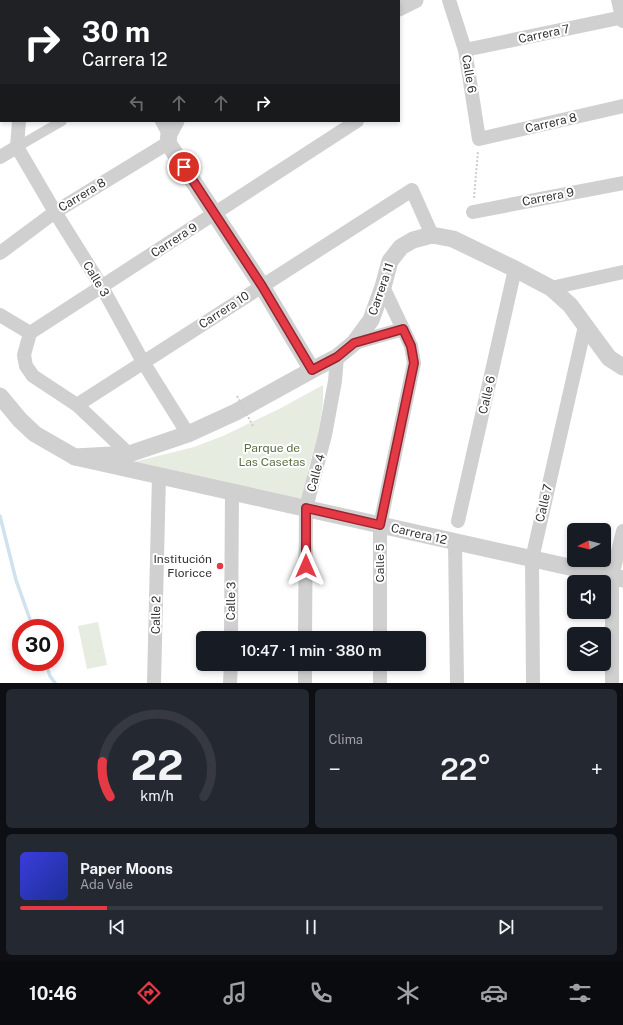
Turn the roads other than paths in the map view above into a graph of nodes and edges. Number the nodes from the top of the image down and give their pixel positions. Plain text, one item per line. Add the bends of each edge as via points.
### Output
1 (414, 0) edge
2 (448, 0) edge
3 (618, 0) edge
4 (400, 7) edge
5 (623, 19) edge
6 (465, 50) junction
7 (623, 106) edge
8 (19, 122) edge
9 (60, 122) edge
10 (355, 122) edge
11 (169, 130) edge
12 (479, 139) joint
13 (17, 147) junction
14 (0, 157) edge
15 (623, 182) edge
16 (55, 212) junction
17 (473, 212) road end
18 (214, 214) junction
19 (432, 235) junction
20 (0, 253) edge
21 (515, 269) junction
22 (623, 272) edge
23 (262, 286) junction
24 (102, 287) junction
25 (383, 287) junction
26 (551, 288) junction
27 (0, 315) edge
28 (585, 326) junction
29 (403, 329) junction
30 (30, 333) junction
31 (354, 343) junction
32 (337, 357) junction
33 (143, 362) junction
34 (623, 367) edge
35 (312, 370) junction
36 (0, 396) edge
37 (77, 405) junction
38 (188, 434) junction
39 (128, 454) junction
40 (75, 457) junction
41 (158, 475) junction
42 (232, 492) junction
43 (306, 508) junction
44 (458, 521) dead end
45 (380, 525) junction
46 (623, 531) edge
47 (455, 542) junction
48 (532, 559) junction
49 (618, 578) edge
50 (231, 631) edge
51 (305, 631) edge
52 (380, 631) edge
53 (231, 671) edge
54 (305, 671) edge
55 (380, 671) edge
56 (154, 683) edge
57 (230, 683) edge
58 (305, 683) edge
59 (380, 683) edge
60 (457, 683) edge
61 (533, 683) edge
62 (612, 683) edge

1 - 4 street
2 - 6 street, Calle 6
3 - 5 street
5 - 6 street, Carrera 7
6 - 12 street, Calle 6
7 - 12 street, Carrera 8
8 - 13 street
9 - 13 street
10 - 18 street, Carrera 9
11 - 16 street, Carrera 8
11 - 18 street
13 - 14 street
13 - 16 street, Calle 3
15 - 17 street, Carrera 9
16 - 20 street, Carrera 8
16 - 24 street, Calle 3
18 - 23 street
18 - 24 street, Carrera 9
19 - 21 street, Carrera 11 via 453,239
19 - 23 street, Carrera 10 via 412,190
19 - 25 street, Carrera 11 via 413,240 401,247 390,261
21 - 26 street, Carrera 11
21 - 44 street, Calle 6
22 - 26 street
23 - 33 street, Carrera 10
23 - 35 street
24 - 30 street, Carrera 9
24 - 33 street, Calle 3
25 - 29 street, Calle 5
25 - 31 street, Carrera 11 via 371,320
26 - 28 street, Carrera 11 via 570,305
27 - 30 street
28 - 34 street, Carrera 11 via 609,358
28 - 48 street, Calle 7
29 - 31 street
29 - 45 street, Calle 5 via 411,346 414,363
30 - 37 street via 24,355 26,366 33,376
31 - 32 street, Carrera 11
32 - 35 street, Carrera 11
32 - 43 street, Calle 4 via 325,436
33 - 37 street, Carrera 10
33 - 38 street, Calle 3
35 - 38 street, Carrera 11 via 236,412
36 - 40 street, Carrera 12 via 35,434
37 - 39 street
38 - 39 street, Carrera 11
39 - 40 street, Carrera 11
40 - 41 street, Carrera 12
41 - 42 street, Carrera 12
41 - 56 street, Calle 2
42 - 43 street, Carrera 12
42 - 50 street, Calle 3
43 - 45 street, Carrera 12
43 - 51 street, Calle 4
45 - 47 street, Carrera 12
45 - 52 street, Calle 5
46 - 49 street
47 - 48 street, Carrera 12
47 - 60 street
48 - 49 street, Carrera 12
48 - 61 street, Calle 7
49 - 62 street
53 - 57 street
54 - 58 street
55 - 59 street

